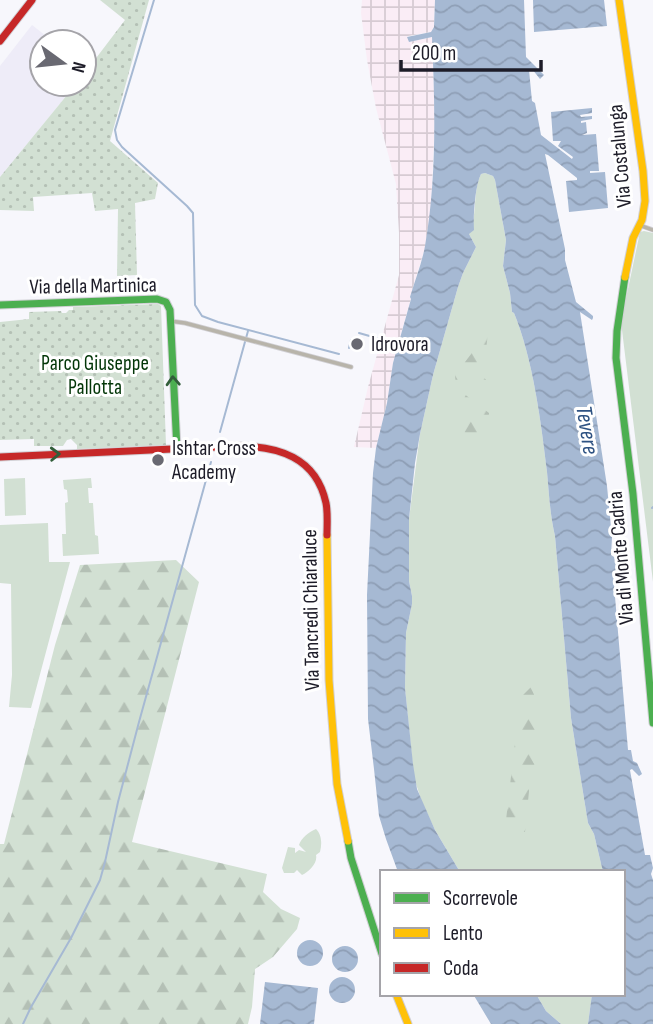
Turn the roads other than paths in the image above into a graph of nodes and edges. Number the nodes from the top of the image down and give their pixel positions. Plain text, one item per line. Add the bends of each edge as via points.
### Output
1 (32, 0) edge
2 (619, 0) edge
3 (0, 41) edge
4 (639, 225) junction
5 (653, 230) edge
6 (0, 305) edge
7 (170, 321) junction
8 (351, 367) dead end
9 (177, 449) junction
10 (0, 457) edge
11 (653, 723) edge
12 (380, 948) edge
13 (397, 996) edge
14 (408, 1024) edge

1 - 3 street
2 - 4 street, Via Costalunga via 643,176
4 - 5 street
4 - 11 street, Via di Monte Cadria via 624,284 616,353
6 - 7 street, Via della Martinica via 161,299 169,305
7 - 8 street, Via della Martinica
9 -> 7 street, Via della Martinica
10 -> 9 street, Via Tancredi Chiaraluce
9 - 12 street, Via Tancredi Chiaraluce via 254,447 281,452 306,467 323,492 337,784 353,865
13 - 14 street

